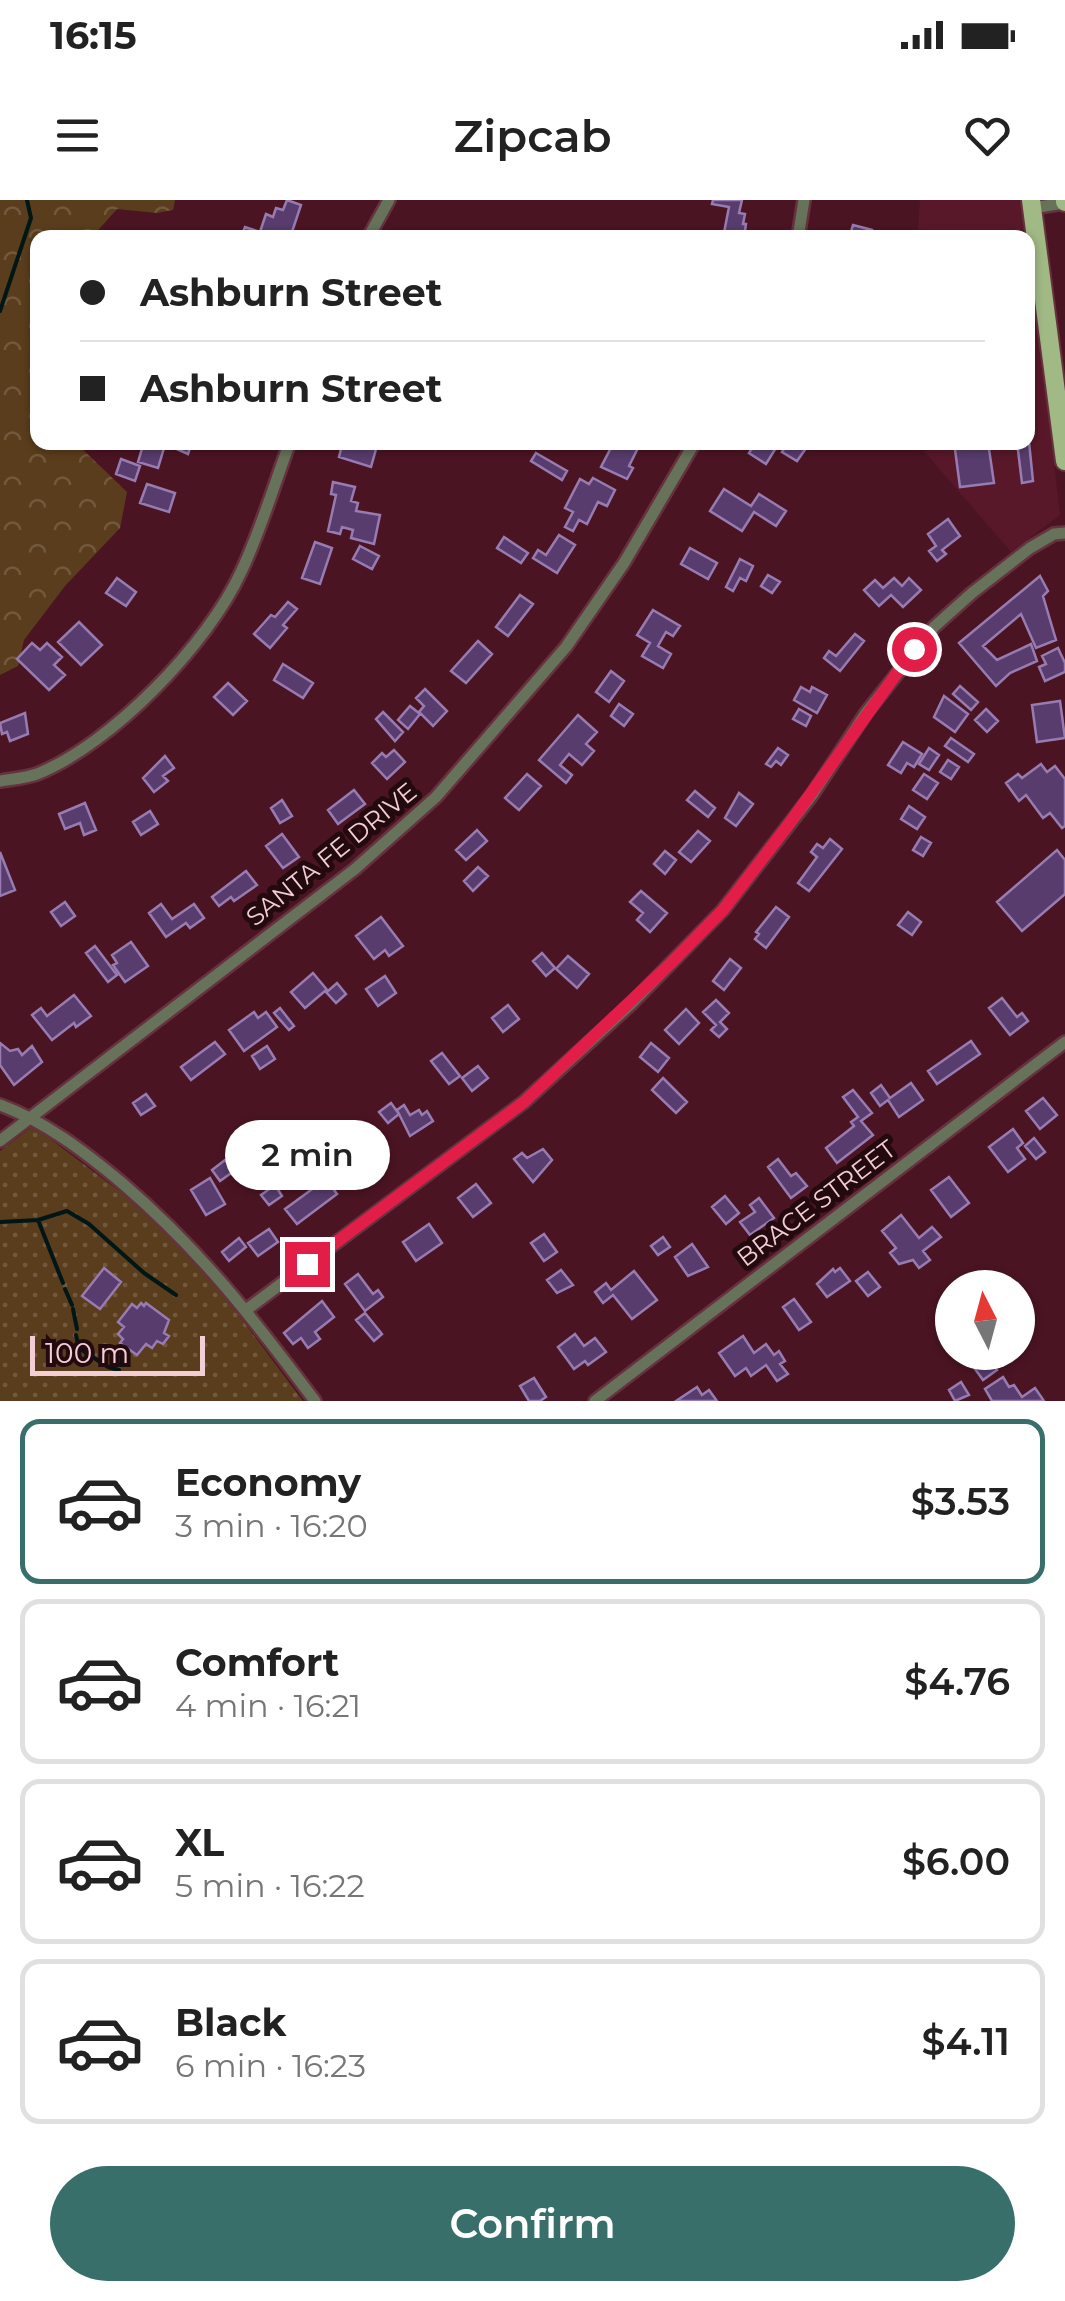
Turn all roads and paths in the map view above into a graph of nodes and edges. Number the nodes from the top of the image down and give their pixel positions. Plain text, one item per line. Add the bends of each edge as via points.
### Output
1 (388, 200) edge
2 (804, 200) edge
3 (1065, 202) edge
4 (1032, 204) edge
5 (372, 230) edge
6 (799, 230) edge
7 (1062, 406) edge
8 (287, 450) edge
9 (690, 450) edge
10 (1065, 461) edge
11 (1065, 533) edge
12 (0, 782) edge
13 (1065, 1042) edge
14 (0, 1105) edge
15 (31, 1116) junction
16 (0, 1140) edge
17 (246, 1310) junction
18 (314, 1401) edge
19 (595, 1401) edge

1 - 5 street
2 - 6 street
3 - 4 street
4 - 7 main road
7 - 10 main road
8 - 12 street via 240,575 160,683 78,753 34,775
9 - 15 street, SANTA FE DRIVE via 566,647 436,797 355,869
11 - 17 street via 1030,548 934,627 723,910 632,1003 524,1102
13 - 19 street, BRACE STREET
14 - 15 street
15 - 16 street, SANTA FE DRIVE
15 - 17 street via 161,1217
17 - 18 street

